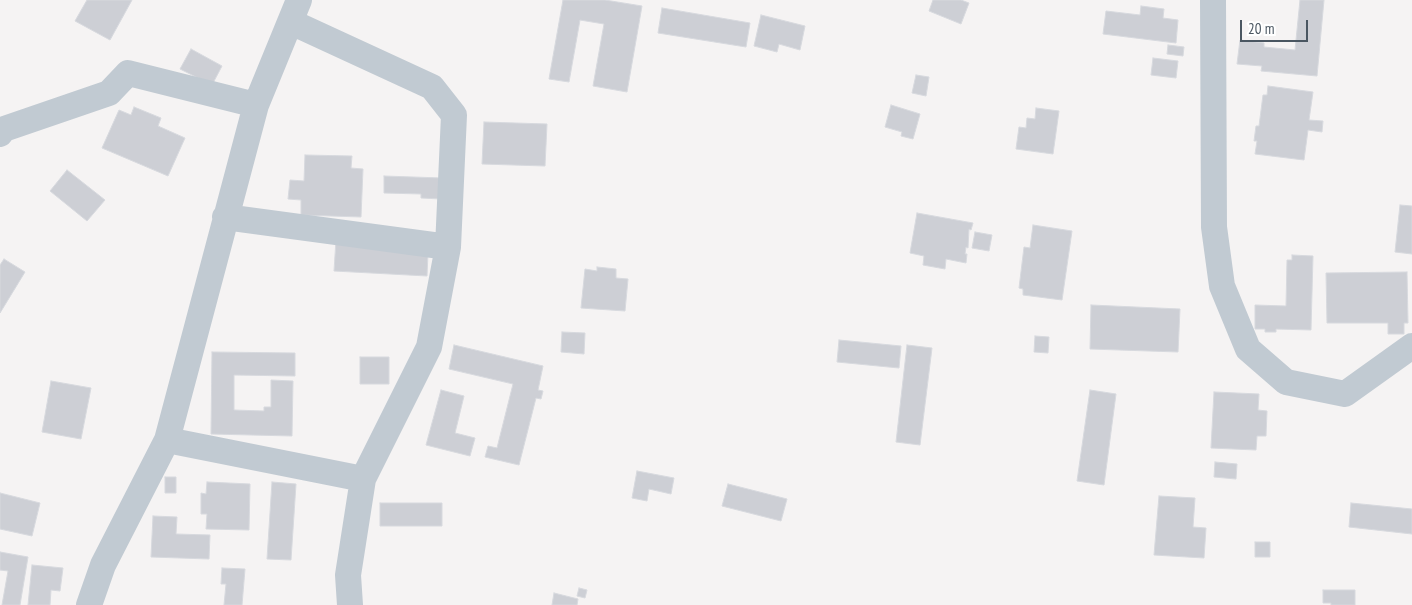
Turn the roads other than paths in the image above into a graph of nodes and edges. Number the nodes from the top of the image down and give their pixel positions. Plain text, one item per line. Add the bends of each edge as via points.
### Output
1 (1213, 0) edge
2 (295, 11) edge
3 (256, 105) junction
4 (0, 134) edge
5 (225, 217) junction
6 (448, 247) junction
7 (1412, 346) edge
8 (167, 440) junction
9 (363, 479) junction
10 (89, 605) edge
11 (350, 605) edge

1 - 7 street via 1214,227 1222,286 1248,349 1286,382 1345,394
2 - 3 street
2 - 6 street via 432,87 454,116
3 - 4 street via 128,73 109,93 4,129
3 - 5 street
5 - 6 street
5 - 8 street
6 - 9 street via 429,347
8 - 9 street
8 - 10 street via 103,565
9 - 11 street via 348,575

